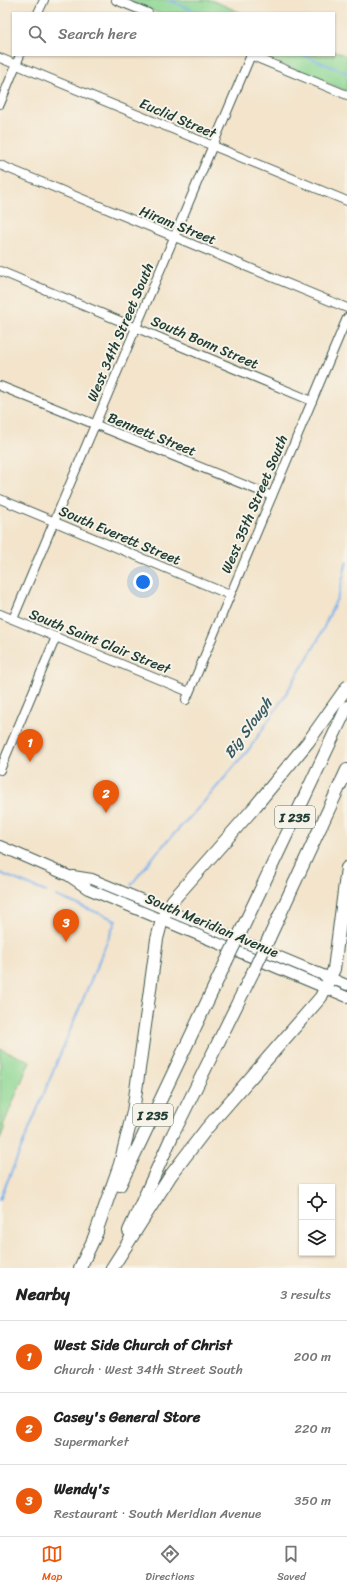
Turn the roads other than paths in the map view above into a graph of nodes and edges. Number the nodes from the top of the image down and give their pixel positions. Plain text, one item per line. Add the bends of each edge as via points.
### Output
1 (44, 0) edge
2 (116, 0) edge
3 (38, 12) edge
4 (146, 12) edge
5 (20, 56) edge
6 (250, 56) edge
7 (252, 56) edge
8 (0, 58) edge
9 (16, 65) junction
10 (347, 95) edge
11 (0, 104) edge
12 (212, 146) junction
13 (0, 165) edge
14 (347, 201) edge
15 (174, 237) junction
16 (0, 272) edge
17 (347, 308) edge
18 (347, 318) edge
19 (136, 327) junction
20 (0, 386) edge
21 (312, 401) junction
22 (95, 425) junction
23 (272, 496) junction
24 (0, 499) edge
25 (54, 522) junction
26 (230, 595) junction
27 (0, 614) edge
28 (13, 619) junction
29 (56, 637) junction
30 (347, 687) edge
31 (189, 692) junction
32 (186, 700) dead end
33 (347, 707) edge
34 (0, 770) edge
35 (347, 770) edge
36 (0, 846) edge
37 (347, 868) edge
38 (164, 915) junction
39 (328, 983) junction
40 (347, 985) edge
41 (347, 997) edge
42 (94, 1238) junction
43 (80, 1268) edge
44 (112, 1268) edge

1 - 3 street
2 - 4 street
5 - 9 street
6 - 12 street, West 34th Street South
7 - 10 street
8 - 9 street, Euclid Street
9 - 11 street
9 - 12 street, Euclid Street
12 - 14 street, Euclid Street
12 - 15 street, West 34th Street South
13 - 15 street, Hiram Street
15 - 17 street, Hiram Street
15 - 19 street, West 34th Street South
16 - 19 street, South Bonn Street
18 - 21 street, West 35th Street South
19 - 21 street, South Bonn Street
19 - 22 street, West 34th Street South
20 - 22 street, Bennett Street
21 - 23 street, West 35th Street South
22 - 23 street, Bennett Street
22 - 25 street, West 34th Street South
23 - 26 street, West 35th Street South
24 - 25 street, South Everett Street
25 - 26 street, South Everett Street
25 - 28 street, West 34th Street South
26 - 31 street, West 35th Street South
27 - 28 street, South Saint Clair Street
28 - 29 street, South Saint Clair Street
29 - 31 street, South Saint Clair Street
29 - 34 street
30 - 38 highway via 308,742 253,809 172,900
31 - 32 street, West 35th Street South
33 - 42 highway, I 235, bridge
35 - 44 highway, I 235, bridge via 253,972 173,1134
36 - 38 main road, South Meridian Avenue via 69,876 88,889
37 - 39 highway via 334,969
38 - 39 main road, South Meridian Avenue
38 - 42 highway via 157,939 133,1112 120,1164
39 - 40 main road, South Meridian Avenue
39 - 41 main road, South Meridian Avenue
39 - 44 highway via 321,997 254,1073 171,1175
42 - 43 highway, I 235

